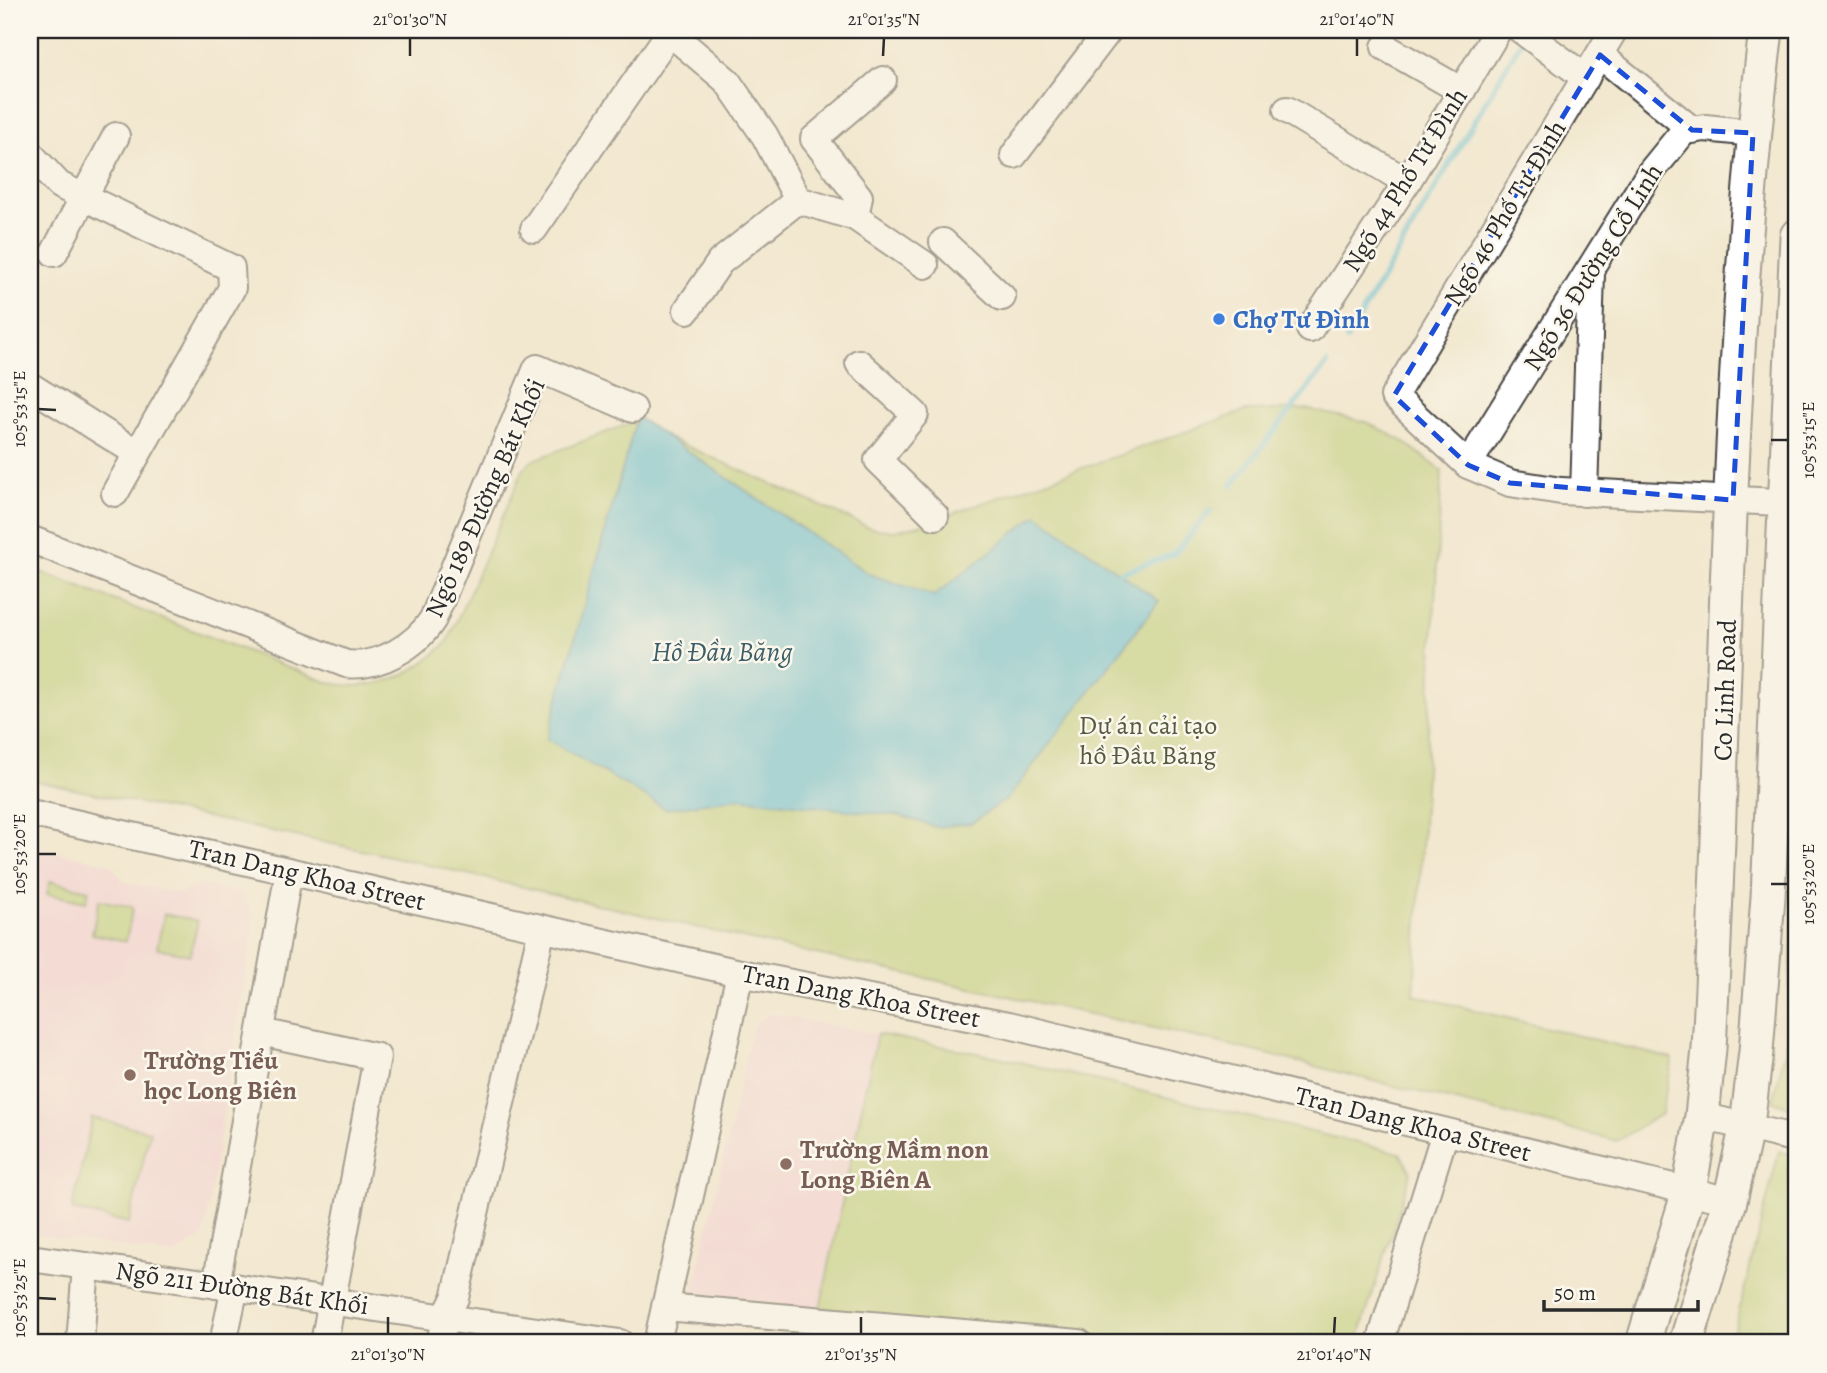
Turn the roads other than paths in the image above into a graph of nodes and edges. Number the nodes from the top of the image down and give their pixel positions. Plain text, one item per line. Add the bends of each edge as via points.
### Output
1 (1498, 30) edge
2 (1614, 30) edge
3 (1766, 30) edge
4 (669, 31) edge
5 (1102, 32) edge
6 (1529, 35) edge
7 (1385, 47) dead end
8 (1600, 55) junction
9 (1587, 78) junction
10 (883, 80) dead end
11 (1461, 91) junction
12 (1287, 110) dead end
13 (1692, 130) junction
14 (1753, 133) junction
15 (116, 136) dead end
16 (30, 154) edge
17 (1014, 155) dead end
18 (1407, 182) junction
19 (85, 197) junction
20 (798, 200) junction
21 (855, 217) junction
22 (534, 229) dead end
23 (1797, 236) edge
24 (943, 242) dead end
25 (54, 253) dead end
26 (925, 265) dead end
27 (1591, 271) junction
28 (1002, 297) dead end
29 (687, 310) dead end
30 (1310, 329) dead end
31 (859, 363) dead end
32 (30, 386) edge
33 (633, 410) dead end
34 (137, 453) junction
35 (1468, 465) junction
36 (115, 493) dead end
37 (1584, 493) junction
38 (1733, 500) junction
39 (1791, 503) edge
40 (935, 516) dead end
41 (30, 539) edge
42 (30, 813) edge
43 (289, 871) junction
44 (542, 929) junction
45 (740, 973) junction
46 (261, 1032) junction
47 (1702, 1116) junction
48 (1747, 1125) junction
49 (1445, 1132) junction
50 (1797, 1139) edge
51 (1689, 1191) junction
52 (1730, 1202) junction
53 (30, 1258) edge
54 (86, 1266) junction
55 (225, 1286) junction
56 (330, 1301) junction
57 (665, 1307) junction
58 (443, 1331) edge
59 (532, 1337) edge
60 (928, 1337) edge
61 (80, 1343) edge
62 (223, 1343) edge
63 (324, 1343) edge
64 (620, 1343) edge
65 (657, 1343) edge
66 (1079, 1343) edge
67 (1380, 1343) edge
68 (1643, 1343) edge
69 (1686, 1343) edge

1 - 11 street, Ngõ 44 Phố Tư Đình
2 - 8 street, Ngõ 46 Phố Tư Đình
3 - 14 main road, Co Linh Road
4 - 20 street via 727,81 765,136
4 - 22 street
5 - 17 street
6 - 9 street
7 - 11 street
8 - 9 street, Ngõ 46 Phố Tư Đình
8 - 13 street
9 - 35 street, Ngõ 46 Phố Tư Đình via 1394,396
10 - 21 street via 814,139 859,197
11 - 18 street, Ngõ 44 Phố Tư Đình
12 - 18 street
13 - 14 street
13 - 27 street, Ngõ 36 Đường Cổ Linh via 1684,131 1649,174
14 - 38 main road, Co Linh Road
15 - 19 street
16 - 19 street via 59,185
18 - 30 street, Ngõ 44 Phố Tư Đình
19 - 25 street
19 - 34 street via 231,268 232,288
20 - 21 street
20 - 29 street via 720,262
21 - 26 street
23 - 39 main road, Co Linh Road
24 - 28 street
27 - 35 street, Ngõ 36 Đường Cổ Linh
27 - 37 street
31 - 40 street via 915,414 878,460
32 - 34 street
33 - 41 street, Ngõ 189 Đường Bát Khối via 537,368 433,619 403,649 365,664 346,664
34 - 36 street
35 - 37 street via 1510,483
37 - 38 street
38 - 39 street
38 - 47 main road, Co Linh Road via 1719,865
39 - 48 main road, Co Linh Road via 1768,897
42 - 43 street, Tran Dang Khoa Street
43 - 44 street, Tran Dang Khoa Street
43 - 46 street
44 - 45 street, Tran Dang Khoa Street
44 - 58 street via 455,1298
45 - 49 street, Tran Dang Khoa Street via 1009,1025
45 - 57 street
46 - 55 street
46 - 56 street via 377,1057
47 - 48 street
47 - 51 main road, Co Linh Road
48 - 50 street
48 - 52 main road, Co Linh Road
49 - 51 street, Tran Dang Khoa Street
49 - 67 street
51 - 52 street, Tran Dang Khoa Street
51 - 68 main road, Co Linh Road
52 - 69 main road, Co Linh Road
53 - 54 street, Ngõ 211 Đường Bát Khối
54 - 55 street, Ngõ 211 Đường Bát Khối
54 - 61 street
55 - 56 street, Ngõ 211 Đường Bát Khối
55 - 62 street
56 - 58 street, Ngõ 211 Đường Bát Khối
56 - 63 street
57 - 60 street
57 - 65 street
58 - 59 street, Ngõ 211 Đường Bát Khối
59 - 64 street, Ngõ 211 Đường Bát Khối
60 - 66 street

